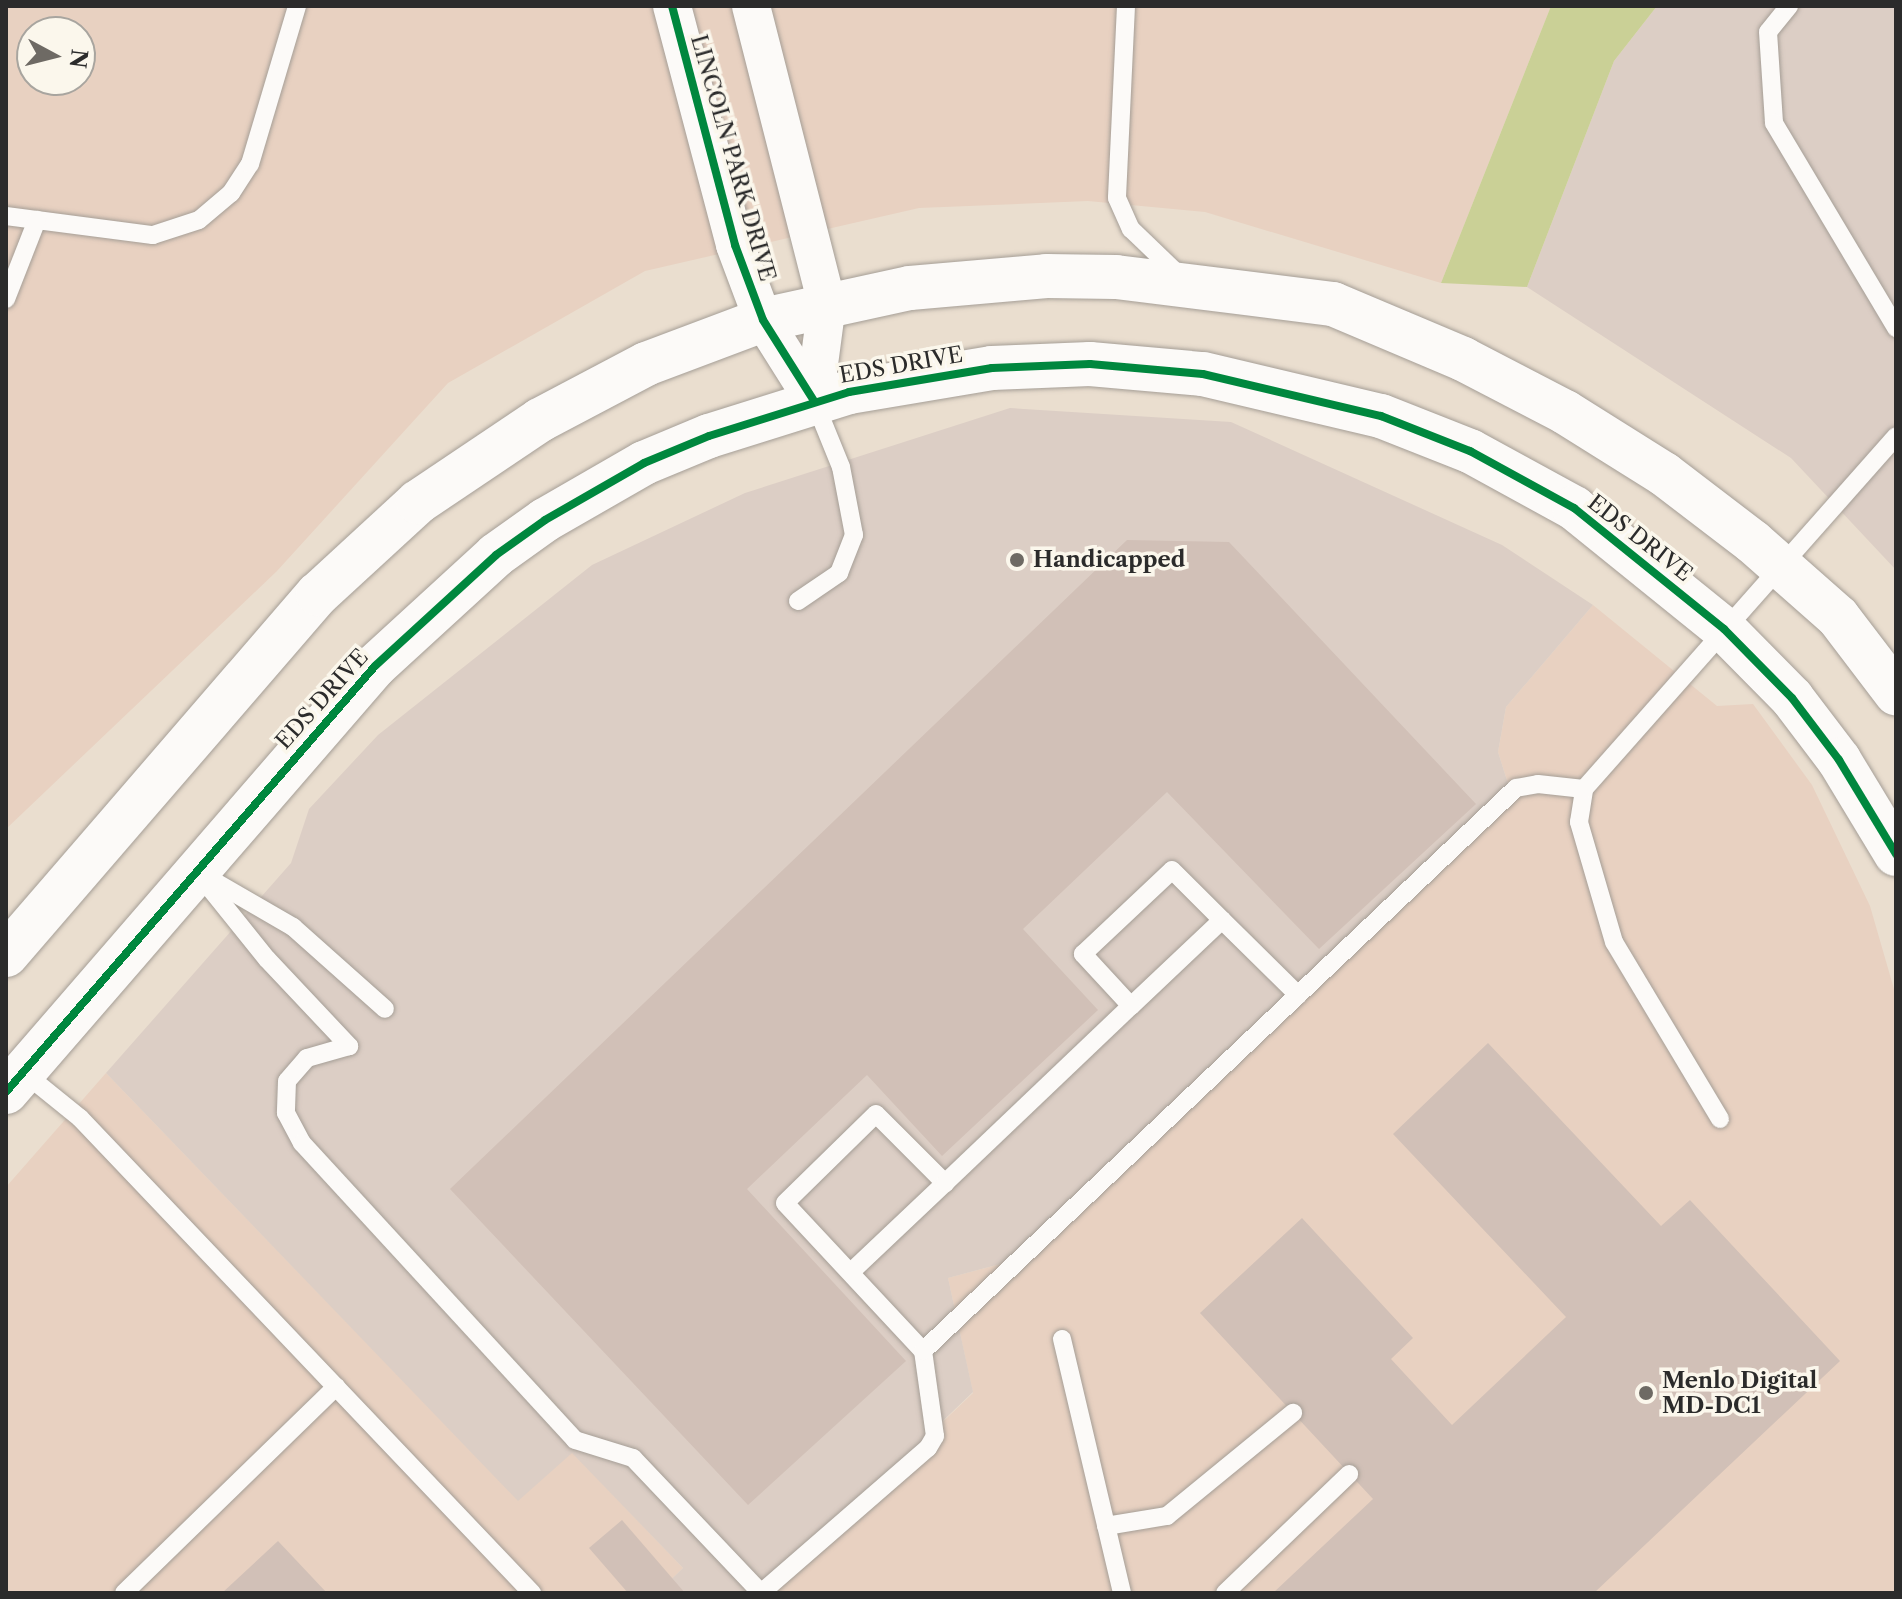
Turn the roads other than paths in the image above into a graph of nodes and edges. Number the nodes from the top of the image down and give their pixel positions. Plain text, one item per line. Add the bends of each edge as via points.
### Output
1 (297, 6) edge
2 (672, 6) edge
3 (751, 6) edge
4 (1126, 6) edge
5 (1789, 6) edge
6 (6, 216) edge
7 (37, 220) junction
8 (1190, 285) junction
9 (6, 299) edge
10 (827, 304) junction
11 (763, 320) junction
12 (1896, 328) edge
13 (814, 401) junction
14 (1896, 436) edge
15 (1780, 566) junction
16 (798, 601) dead end
17 (1724, 629) junction
18 (1896, 693) edge
19 (1584, 789) junction
20 (1896, 854) edge
21 (195, 870) junction
22 (1222, 920) junction
23 (6, 955) edge
24 (1298, 995) junction
25 (1131, 1006) junction
26 (385, 1009) dead end
27 (14, 1082) edge
28 (1720, 1119) dead end
29 (945, 1183) junction
30 (852, 1271) junction
31 (1062, 1339) dead end
32 (923, 1351) junction
33 (336, 1387) junction
34 (1293, 1413) dead end
35 (1349, 1474) dead end
36 (1106, 1526) junction
37 (124, 1593) edge
38 (532, 1593) edge
39 (1122, 1593) edge
40 (1225, 1593) edge

1 - 7 lane via 250,164 231,193 199,220 153,235
2 - 11 street, LINCOLN PARK DRIVE via 735,245
3 - 10 street
4 - 8 lane via 1118,148 1122,215 1146,247
5 - 12 lane via 1768,32 1774,123
6 - 7 lane
7 - 9 lane
8 - 10 street via 1046,276 910,288
8 - 15 street via 1333,304 1463,359 1565,412 1664,474
10 - 11 street
10 - 13 street
11 - 13 street, LINCOLN PARK DRIVE
11 - 23 street via 646,364 551,414 480,457 362,549
13 - 16 lane via 841,467 854,535 839,573
13 - 17 street, EDS DRIVE via 928,377 1037,365 1203,374 1282,388 1381,416 1470,451 1574,508
13 - 21 street, EDS DRIVE via 644,463 496,555 375,666
14 - 15 lane
15 - 17 lane
15 - 18 street via 1838,617
17 - 19 lane
17 - 20 street, EDS DRIVE via 1801,710 1839,760
19 - 24 lane via 1548,784 1516,788
19 - 28 lane via 1579,822 1614,942
21 - 26 lane via 293,927
21 - 27 street, EDS DRIVE
21 - 32 lane via 267,959 349,1046 307,1058 287,1081 286,1113 302,1143 575,1440 633,1458 761,1593 928,1448 935,1436 935,1416
22 - 24 lane
22 - 25 lane
22 - 25 lane via 1172,870 1083,954
24 - 32 lane
25 - 29 lane
27 - 33 lane via 80,1118
29 - 30 lane
29 - 30 lane via 876,1114 785,1203
30 - 32 lane
31 - 36 lane
33 - 37 lane
33 - 38 lane
34 - 36 lane via 1167,1516
35 - 40 lane
36 - 39 lane

